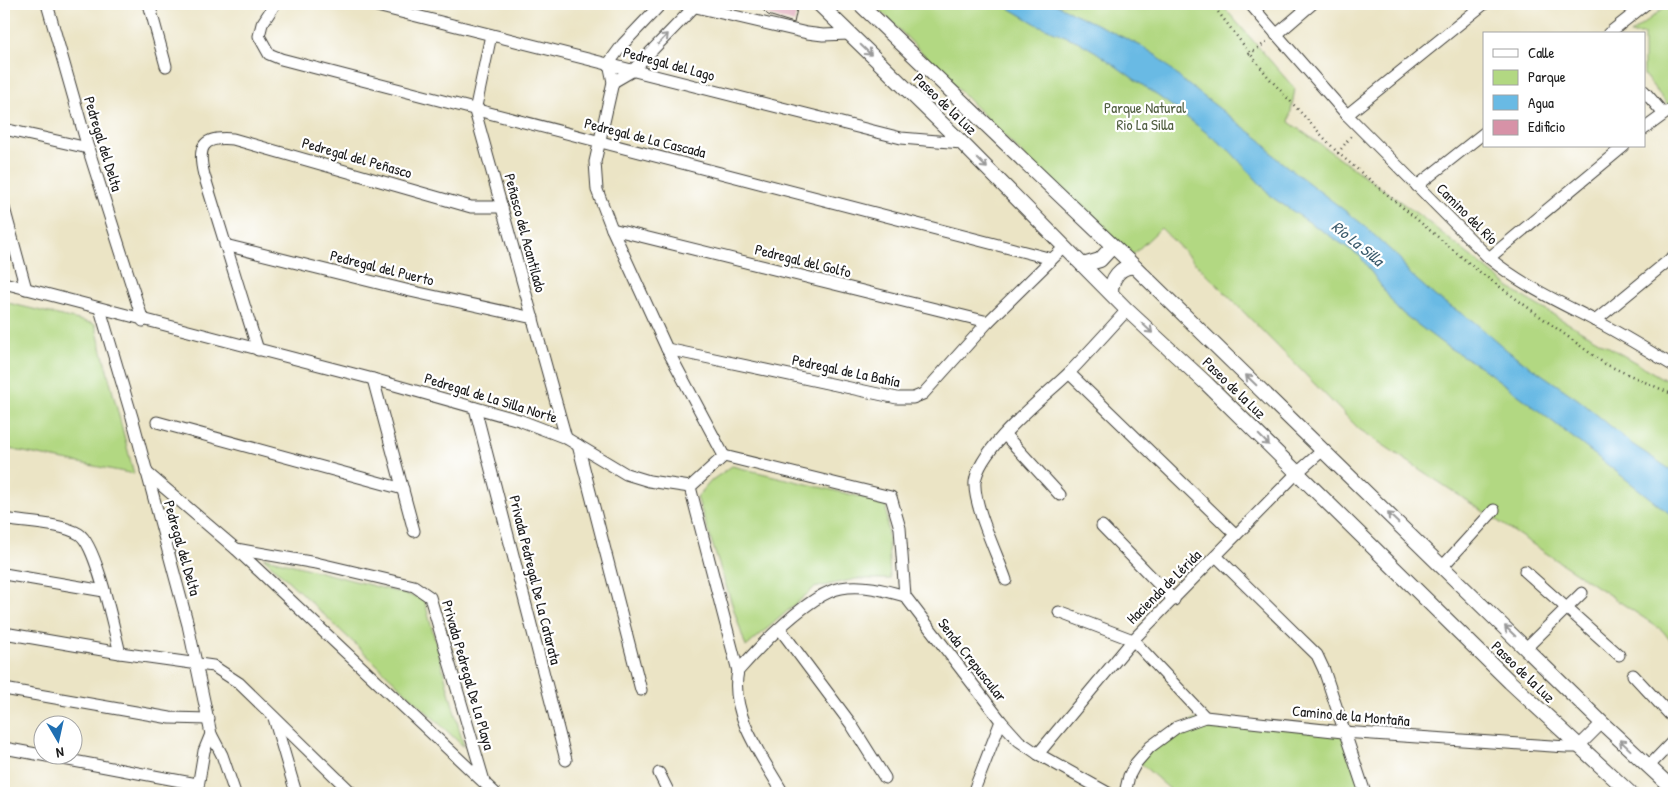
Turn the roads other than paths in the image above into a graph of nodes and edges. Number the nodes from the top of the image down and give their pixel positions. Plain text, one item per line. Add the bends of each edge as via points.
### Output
1 (47, 4) edge
2 (149, 4) edge
3 (275, 4) edge
4 (369, 4) edge
5 (660, 4) edge
6 (683, 4) edge
7 (819, 4) edge
8 (860, 4) edge
9 (1250, 4) edge
10 (1312, 4) edge
11 (1484, 4) edge
12 (1646, 4) edge
13 (696, 5) edge
14 (1611, 32) edge
15 (849, 34) junction
16 (491, 35) junction
17 (1276, 35) junction
18 (609, 63) junction
19 (166, 66) dead end
20 (632, 71) junction
21 (613, 82) junction
22 (1646, 93) edge
23 (1674, 106) edge
24 (474, 111) junction
25 (1663, 113) junction
26 (1347, 115) junction
27 (1646, 127) edge
28 (4, 130) edge
29 (1483, 134) edge
30 (599, 141) junction
31 (962, 143) junction
32 (88, 148) junction
33 (1622, 148) edge
34 (1417, 186) junction
35 (502, 206) junction
36 (4, 208) edge
37 (6, 220) edge
38 (612, 229) junction
39 (224, 245) junction
40 (1065, 247) junction
41 (1112, 247) junction
42 (1674, 256) edge
43 (1052, 258) junction
44 (1489, 258) junction
45 (1083, 265) junction
46 (1135, 267) junction
47 (4, 283) edge
48 (26, 289) junction
49 (1111, 293) junction
50 (100, 310) junction
51 (1127, 310) junction
52 (533, 318) junction
53 (1595, 320) junction
54 (143, 321) junction
55 (988, 322) junction
56 (667, 349) junction
57 (258, 350) junction
58 (1674, 366) edge
59 (1069, 373) junction
60 (373, 379) junction
61 (475, 408) junction
62 (157, 422) dead end
63 (1005, 434) junction
64 (566, 438) junction
65 (578, 445) junction
66 (1323, 450) junction
67 (724, 456) junction
68 (146, 472) junction
69 (1297, 473) junction
70 (690, 487) junction
71 (403, 489) junction
72 (1060, 495) dead end
73 (1494, 510) dead end
74 (4, 519) edge
75 (1102, 526) dead end
76 (414, 531) dead end
77 (1236, 535) junction
78 (236, 549) junction
79 (1216, 556) junction
80 (1442, 566) junction
81 (1525, 571) dead end
82 (4, 574) edge
83 (1006, 580) dead end
84 (104, 591) junction
85 (1582, 593) dead end
86 (905, 596) junction
87 (1174, 600) junction
88 (1567, 609) junction
89 (1059, 612) dead end
90 (780, 628) junction
91 (4, 633) edge
92 (1132, 640) junction
93 (1526, 648) junction
94 (120, 653) junction
95 (1619, 655) dead end
96 (197, 664) junction
97 (738, 671) junction
98 (1633, 675) dead end
99 (4, 689) edge
100 (641, 690) dead end
101 (274, 717) junction
102 (1205, 717) junction
103 (209, 719) junction
104 (1674, 719) edge
105 (1001, 721) junction
106 (1602, 723) junction
107 (1343, 732) junction
108 (211, 734) junction
109 (1674, 740) edge
110 (1578, 747) junction
111 (4, 748) edge
112 (1038, 754) junction
113 (566, 760) dead end
114 (1648, 766) junction
115 (658, 774) dead end
116 (886, 778) dead end
117 (484, 782) junction
118 (197, 788) edge
119 (1674, 790) edge
120 (236, 793) edge
121 (296, 793) edge
122 (352, 793) edge
123 (495, 793) edge
124 (669, 793) edge
125 (783, 793) edge
126 (973, 793) edge
127 (1108, 793) edge
128 (1125, 793) edge
129 (1364, 793) edge
130 (1630, 793) edge

1 - 32 street, Pedregal del Delta
2 - 19 street
3 - 24 street, Pedregal de La Cascada via 262,24 259,36 269,54
4 - 16 street, Pedregal del Lago
5 - 18 street
6 - 13 street
7 - 15 street, Paseo de la Luz
8 - 41 street, Paseo de la Luz
9 - 17 street, Camino del Río
10 - 17 street
11 - 26 street
12 - 14 street
13 - 15 street via 807,33 823,36
20 -> 13 street
15 -> 31 street, Paseo de la Luz
16 - 18 street, Pedregal del Lago
16 - 24 street, Peñasco del Acantilado
17 - 26 street, Camino del Río
18 - 20 street, Pedregal del Lago
18 - 21 street
20 - 21 street
20 - 31 street, Pedregal del Lago via 901,138
21 - 30 street
22 - 25 street
23 - 25 street
24 - 30 street, Pedregal de La Cascada
24 - 35 street, Peñasco del Acantilado
25 - 27 street
26 - 34 street, Camino del Río
28 - 32 street
29 - 34 street
30 - 38 street via 595,162 597,190
30 - 43 street, Pedregal de La Cascada
31 -> 40 street, Paseo de la Luz
32 - 54 street, Pedregal del Delta
33 - 44 street
34 - 44 street, Camino del Río
35 - 39 street, Pedregal del Peñasco via 471,206 233,139 212,139 200,151 201,162
35 - 52 street, Peñasco del Acantilado
36 - 37 street
37 - 48 street
38 - 55 street, Pedregal del Golfo
38 - 56 street
39 - 52 street, Pedregal del Puerto
39 - 57 street
40 - 43 street
40 - 45 street, Paseo de la Luz
41 - 45 street via 1100,260
41 - 46 street, Paseo de la Luz
42 - 53 street
43 - 55 street, Pedregal de La Bahía
44 - 53 street, Camino del Río via 1536,292
45 - 49 street, Paseo de la Luz
46 - 49 street via 1129,266 1119,273 1113,280
66 -> 46 street, Paseo de la Luz
47 - 48 street, Pedregal de La Silla Norte
48 - 50 street, Pedregal de La Silla Norte
49 - 51 street, Paseo de la Luz
50 - 54 street, Pedregal de La Silla Norte
50 - 68 street, Pedregal del Delta
51 - 59 street
51 -> 69 street, Paseo de la Luz
52 - 64 street, Peñasco del Acantilado
53 - 58 street, Camino del Río
54 - 57 street, Pedregal de La Silla Norte
55 - 56 street, Pedregal de La Bahía via 924,394 908,399
56 - 67 street
57 - 60 street, Pedregal de La Silla Norte
59 - 63 street
59 - 77 street
60 - 61 street, Pedregal de La Silla Norte
60 - 71 street
61 - 64 street, Pedregal de La Silla Norte
61 - 113 street, Privada Pedregal De La Catarata
62 - 71 street
63 - 72 street
63 - 83 street via 980,466 975,483 978,503
64 - 65 street, Pedregal de La Silla Norte
65 - 70 street, Pedregal de La Silla Norte via 626,474
65 - 100 street
66 - 69 street, Hacienda de Lérida
80 -> 66 street, Paseo de la Luz
67 - 70 street
67 - 86 street via 888,494 894,501 900,528
68 - 78 street, Privada Pedregal De La Playa
68 - 96 street, Pedregal del Delta
69 - 77 street, Hacienda de Lérida
69 - 110 street, Paseo de la Luz
70 - 97 street
71 - 76 street
73 - 80 street
74 - 84 street via 60,528 81,535 91,548
75 - 87 street
77 - 79 street, Hacienda de Lérida
78 - 117 street, Privada Pedregal De La Playa
78 - 117 street, Privada Pedregal De La Playa via 316,563 414,586 430,597
79 - 87 street, Hacienda de Lérida
79 - 107 street via 1317,654
93 -> 80 street, Paseo de la Luz
81 - 88 street
82 - 84 street
84 - 94 street
85 - 88 street
86 - 90 street via 862,586 840,588 821,595
86 - 105 street, Senda Crepuscular
87 - 92 street, Hacienda de Lérida
88 - 93 street
88 - 95 street
89 - 92 street
90 - 97 street
90 - 116 street via 851,724
91 - 94 street
92 - 102 street
92 - 112 street, Hacienda de Lérida
93 - 106 street, Paseo de la Luz
94 - 96 street
96 - 101 street via 213,666 226,673
96 - 103 street, Pedregal del Delta
97 - 125 street via 737,699 743,717
98 - 104 street
99 - 103 street via 170,718
101 - 121 street
101 - 122 street
102 - 107 street, Camino de la Montaña
102 - 128 street, Camino de la Montaña via 1177,727 1150,746 1136,762
103 - 108 street, Pedregal del Delta
105 - 112 street, Senda Crepuscular
105 - 126 street
106 - 110 street
114 -> 106 street, Paseo de la Luz
107 - 110 street, Camino de la Montaña
107 - 129 street
108 - 118 street via 204,751
108 - 120 street, Pedregal del Delta
109 - 114 street
110 - 130 street, Paseo de la Luz
111 - 118 street
112 - 127 street, Senda Crepuscular
114 - 119 street, Paseo de la Luz
115 - 124 street
117 - 123 street, Privada Pedregal De La Playa

